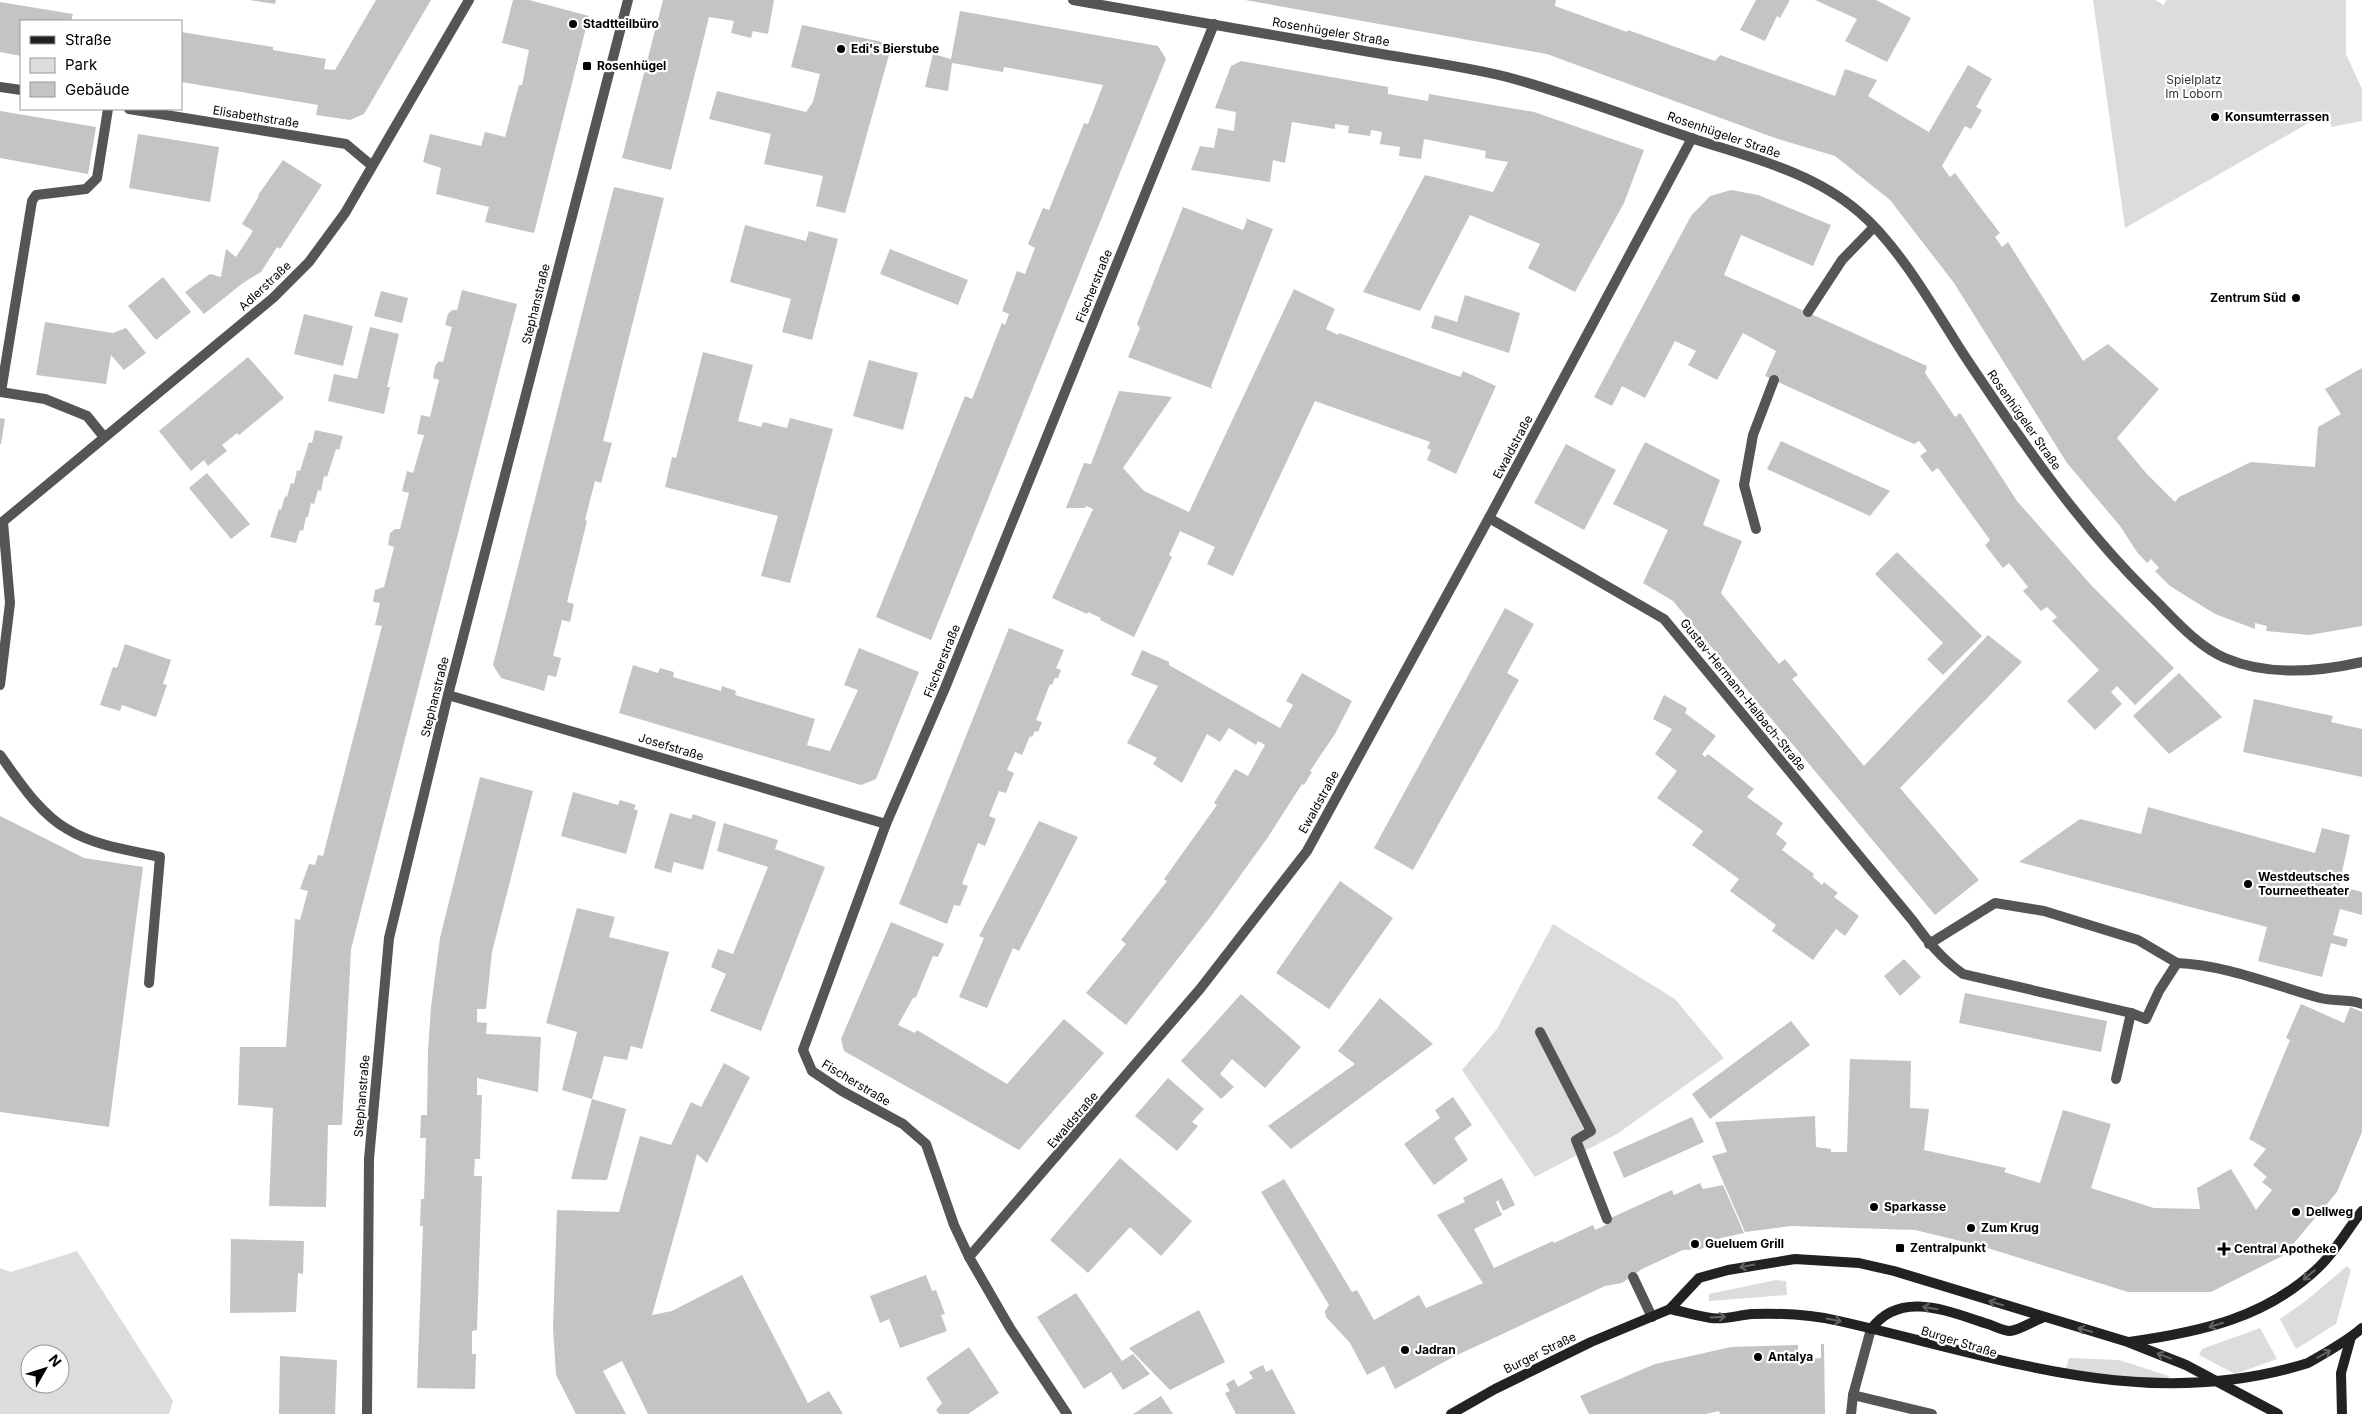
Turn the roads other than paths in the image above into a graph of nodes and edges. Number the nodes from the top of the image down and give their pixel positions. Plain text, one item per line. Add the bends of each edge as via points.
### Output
1 (469, 0) edge
2 (628, 0) edge
3 (1073, 0) edge
4 (1214, 24) junction
5 (0, 87) edge
6 (20, 90) edge
7 (108, 110) edge
8 (135, 110) edge
9 (1692, 138) junction
10 (371, 165) junction
11 (1874, 227) junction
12 (1808, 312) dead end
13 (1774, 380) dead end
14 (1, 392) edge
15 (104, 437) junction
16 (1489, 518) junction
17 (1, 523) edge
18 (1756, 529) dead end
19 (2362, 662) edge
20 (0, 685) edge
21 (448, 695) junction
22 (0, 755) edge
23 (886, 824) junction
24 (1929, 944) junction
25 (2177, 963) junction
26 (149, 984) dead end
27 (2362, 1004) edge
28 (2131, 1013) junction
29 (1540, 1032) dead end
30 (2116, 1079) dead end
31 (2362, 1211) edge
32 (1608, 1219) dead end
33 (969, 1257) junction
34 (1632, 1277) dead end
35 (1670, 1309) junction
36 (1652, 1316) junction
37 (2042, 1318) junction
38 (2362, 1328) edge
39 (1871, 1329) junction
40 (2352, 1337) junction
41 (2128, 1342) junction
42 (2034, 1379) dead end
43 (2240, 1392) junction
44 (1853, 1395) junction
45 (2222, 1395) dead end
46 (367, 1414) edge
47 (1067, 1414) edge
48 (1450, 1414) edge
49 (1851, 1414) edge
50 (1932, 1414) edge
51 (2278, 1414) edge
52 (2342, 1414) edge

1 - 10 street, Adlerstraße
2 - 21 street, Stephanstraße
3 - 4 street, Rosenhügeler Straße
4 - 9 street, Rosenhügeler Straße via 1503,76 1584,99
4 - 23 street, Fischerstraße
5 - 6 street
7 - 14 street via 97,178 86,188 36,195 32,201
8 - 10 street, Elisabethstraße via 346,144
9 - 11 street, Rosenhügeler Straße via 1748,155 1804,178 1835,194
9 - 16 street, Ewaldstraße
10 - 15 street, Adlerstraße via 345,213 303,268 273,298
11 - 12 street via 1842,260
11 - 19 street, Rosenhügeler Straße via 1901,261 2032,457 2095,536 2193,637 2224,658 2269,670 2314,669
13 - 18 street via 1753,435 1744,486
14 - 15 street via 45,399 87,416
15 - 17 street, Adlerstraße
16 - 24 street, Gustav-Hermann-Halbach-Straße via 1664,619
16 - 33 street, Ewaldstraße via 1307,850 1200,989
17 - 20 street via 10,603
21 - 23 street, Josefstraße
21 - 46 street, Stephanstraße via 390,938 369,1159
22 - 26 street via 44,811 67,829 96,842 160,857
23 - 33 street, Fischerstraße via 802,1050 812,1071 904,1124 926,1144 954,1225
24 - 25 street via 1995,903 2044,912 2138,940
24 - 28 street, Gustav-Hermann-Halbach-Straße via 1943,960 1963,974
25 - 27 street via 2206,964 2324,999 2351,999
25 - 28 street, Gustav-Hermann-Halbach-Straße via 2146,1019
28 - 30 street
29 - 32 street via 1591,1131 1576,1140
31 -> 41 main road, Burger Straße via 2321,1265 2262,1307 2186,1334
33 - 47 street via 1010,1328
34 - 36 street
35 - 36 main road, Burger Straße
37 -> 35 main road, Burger Straße via 1894,1271 1859,1263 1814,1259 1760,1263 1699,1278
35 -> 39 main road, Burger Straße via 1712,1318 1797,1314
36 - 48 main road, Burger Straße via 1494,1389
37 -> 39 main road via 2010,1331 1933,1308 1915,1306 1897,1308 1880,1317
41 -> 37 main road, Burger Straße
38 - 40 main road
39 - 42 main road, Burger Straße
39 - 44 street
43 -> 40 main road via 2296,1370
40 - 52 main road via 2341,1373
43 -> 41 main road, Burger Straße via 2186,1365
43 - 45 main road
43 - 51 main road, Burger Straße
44 - 49 street
44 - 50 street

